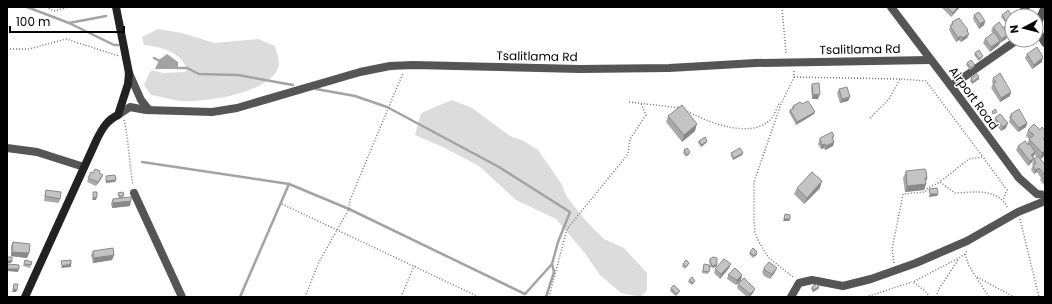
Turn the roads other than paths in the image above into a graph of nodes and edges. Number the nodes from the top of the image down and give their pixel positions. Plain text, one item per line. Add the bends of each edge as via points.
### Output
1 (116, 7) edge
2 (891, 7) edge
3 (1006, 48) edge
4 (930, 60) junction
5 (129, 72) junction
6 (951, 86) junction
7 (124, 96) junction
8 (139, 96) junction
9 (126, 110) junction
10 (149, 110) junction
11 (7, 148) edge
12 (84, 167) junction
13 (134, 193) road end
14 (1045, 195) edge
15 (1045, 201) edge
16 (26, 296) edge
17 (182, 297) edge
18 (791, 297) edge

1 - 5 street
2 - 4 street, Airport Road
3 - 6 street
4 - 6 street, Airport Road
4 - 10 street, Tsalitlama Rd via 790,62 662,68 406,65 360,72 237,108 212,112
5 - 7 street
5 - 8 street
6 - 14 street, Airport Road via 1019,178 1037,194
7 - 8 street via 130,90
7 - 9 street
7 - 9 street
8 - 9 street via 139,104
8 - 10 street
9 - 10 street, Tsalitlama Rd
9 - 12 street via 112,118 103,128
11 - 12 street via 37,152
12 - 16 street
13 - 17 street
15 - 18 street via 916,264 843,286 812,280 799,283

